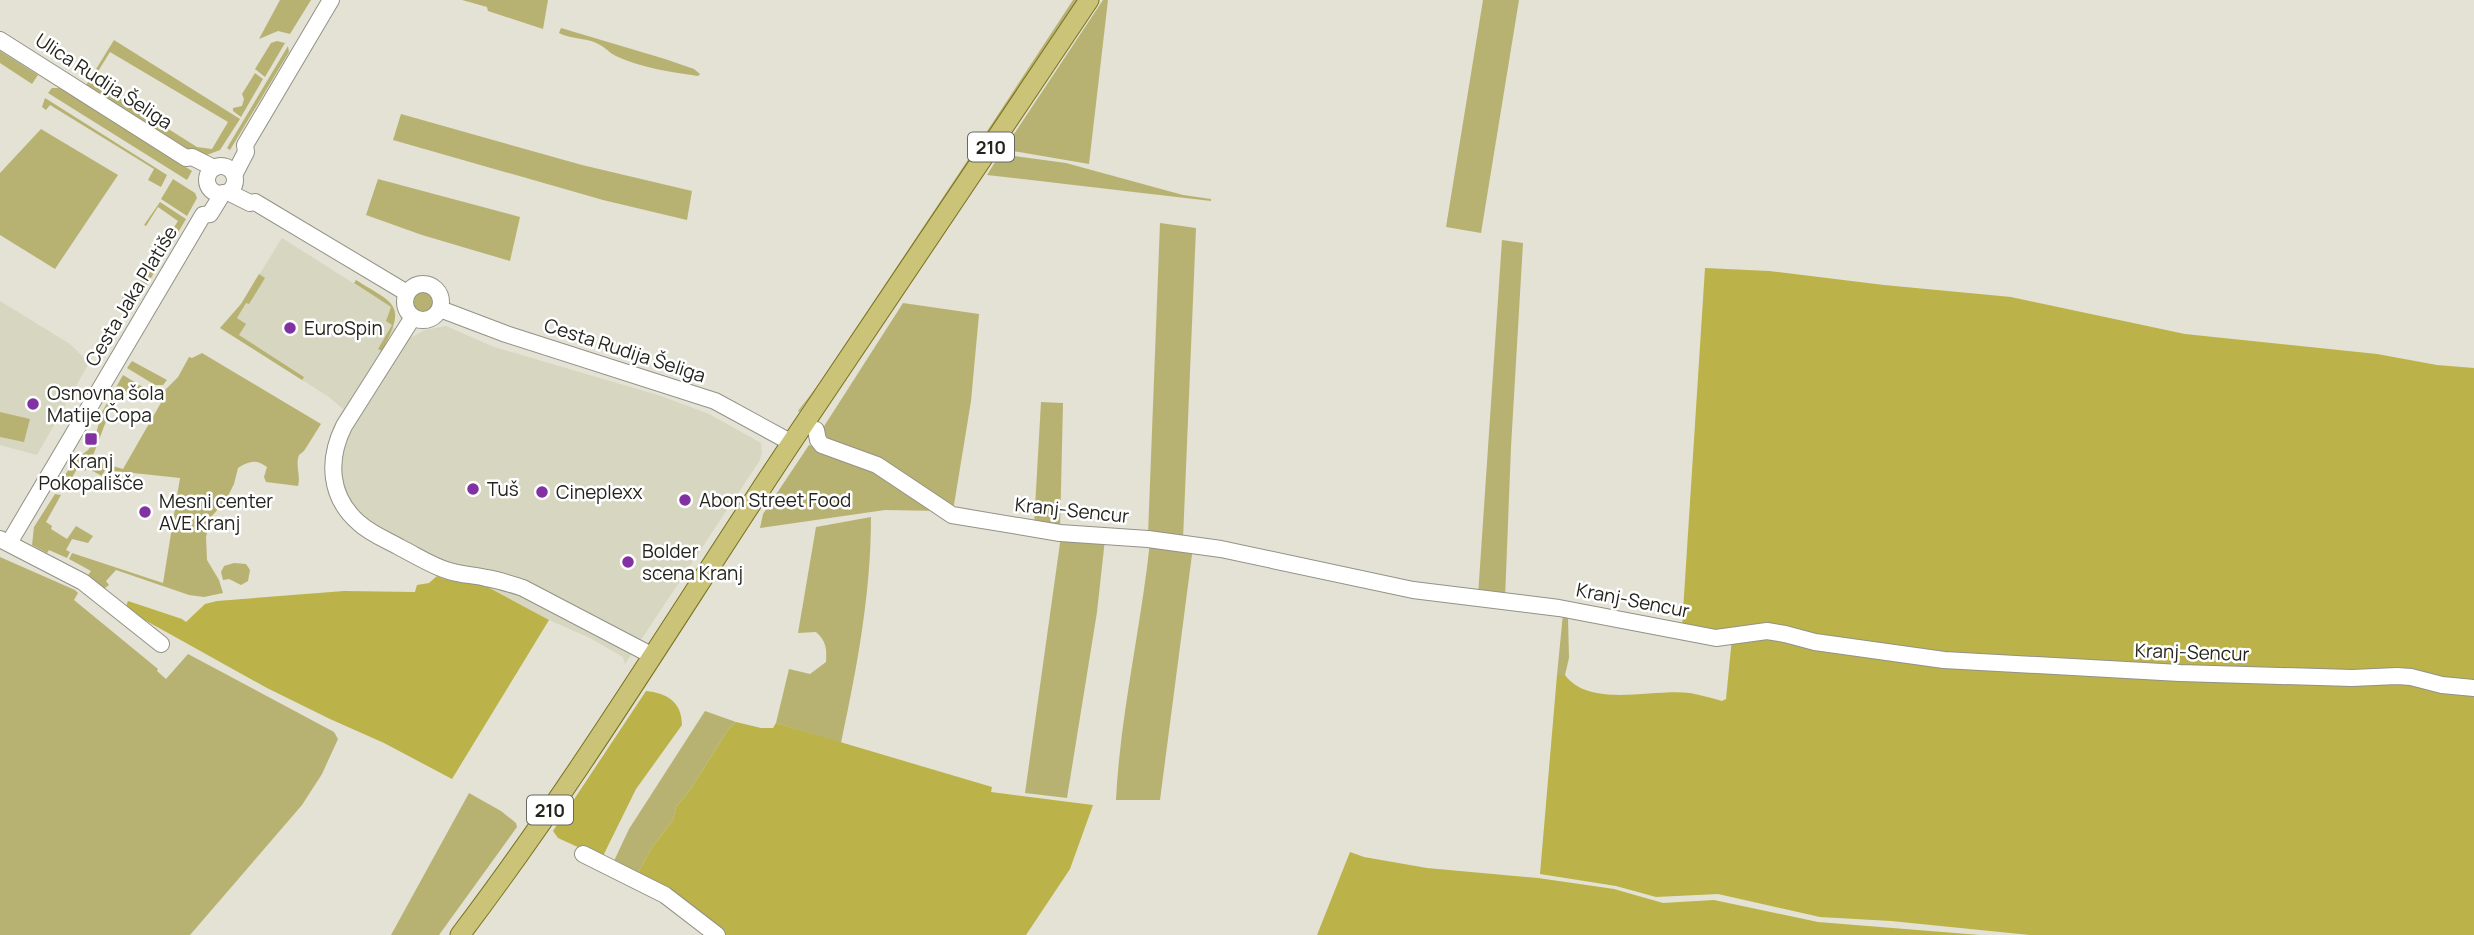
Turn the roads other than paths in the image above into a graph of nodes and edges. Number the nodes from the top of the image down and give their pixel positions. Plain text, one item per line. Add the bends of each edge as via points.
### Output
1 (331, 0) edge
2 (1089, 0) edge
3 (0, 40) edge
4 (222, 180) junction
5 (407, 293) junction
6 (440, 309) junction
7 (413, 317) junction
8 (816, 430) dead end
9 (792, 443) junction
10 (4, 541) edge
11 (161, 644) dead end
12 (653, 656) junction
13 (2474, 688) edge
14 (583, 855) dead end
15 (460, 935) edge
16 (717, 935) edge

1 - 4 street, Cesta Jaka Platiše via 245,145 246,152
2 - 9 main road, 210
3 - 4 street, Ulica Rudija Šeliga via 186,158 187,164
4 - 5 street via 250,203
4 - 10 street, Cesta Jaka Platiše via 210,214 203,215
5 - 6 street via 416,285 430,285 440,295
5 - 7 street via 405,305
6 - 7 street via 428,319
6 - 9 street, Cesta Rudija Šeliga via 715,401
7 - 12 street via 336,442 332,476 349,512 375,534 435,566 523,588
8 - 13 street, Kranj-Sencur via 822,445 877,465 952,515 1060,533 1221,549 1413,590 1559,608 1716,638 1766,631 1944,660 2180,673 2411,677
9 - 12 main road, 210
10 - 11 street via 83,582
12 - 15 main road, 210 via 537,830
14 - 16 street via 665,895

